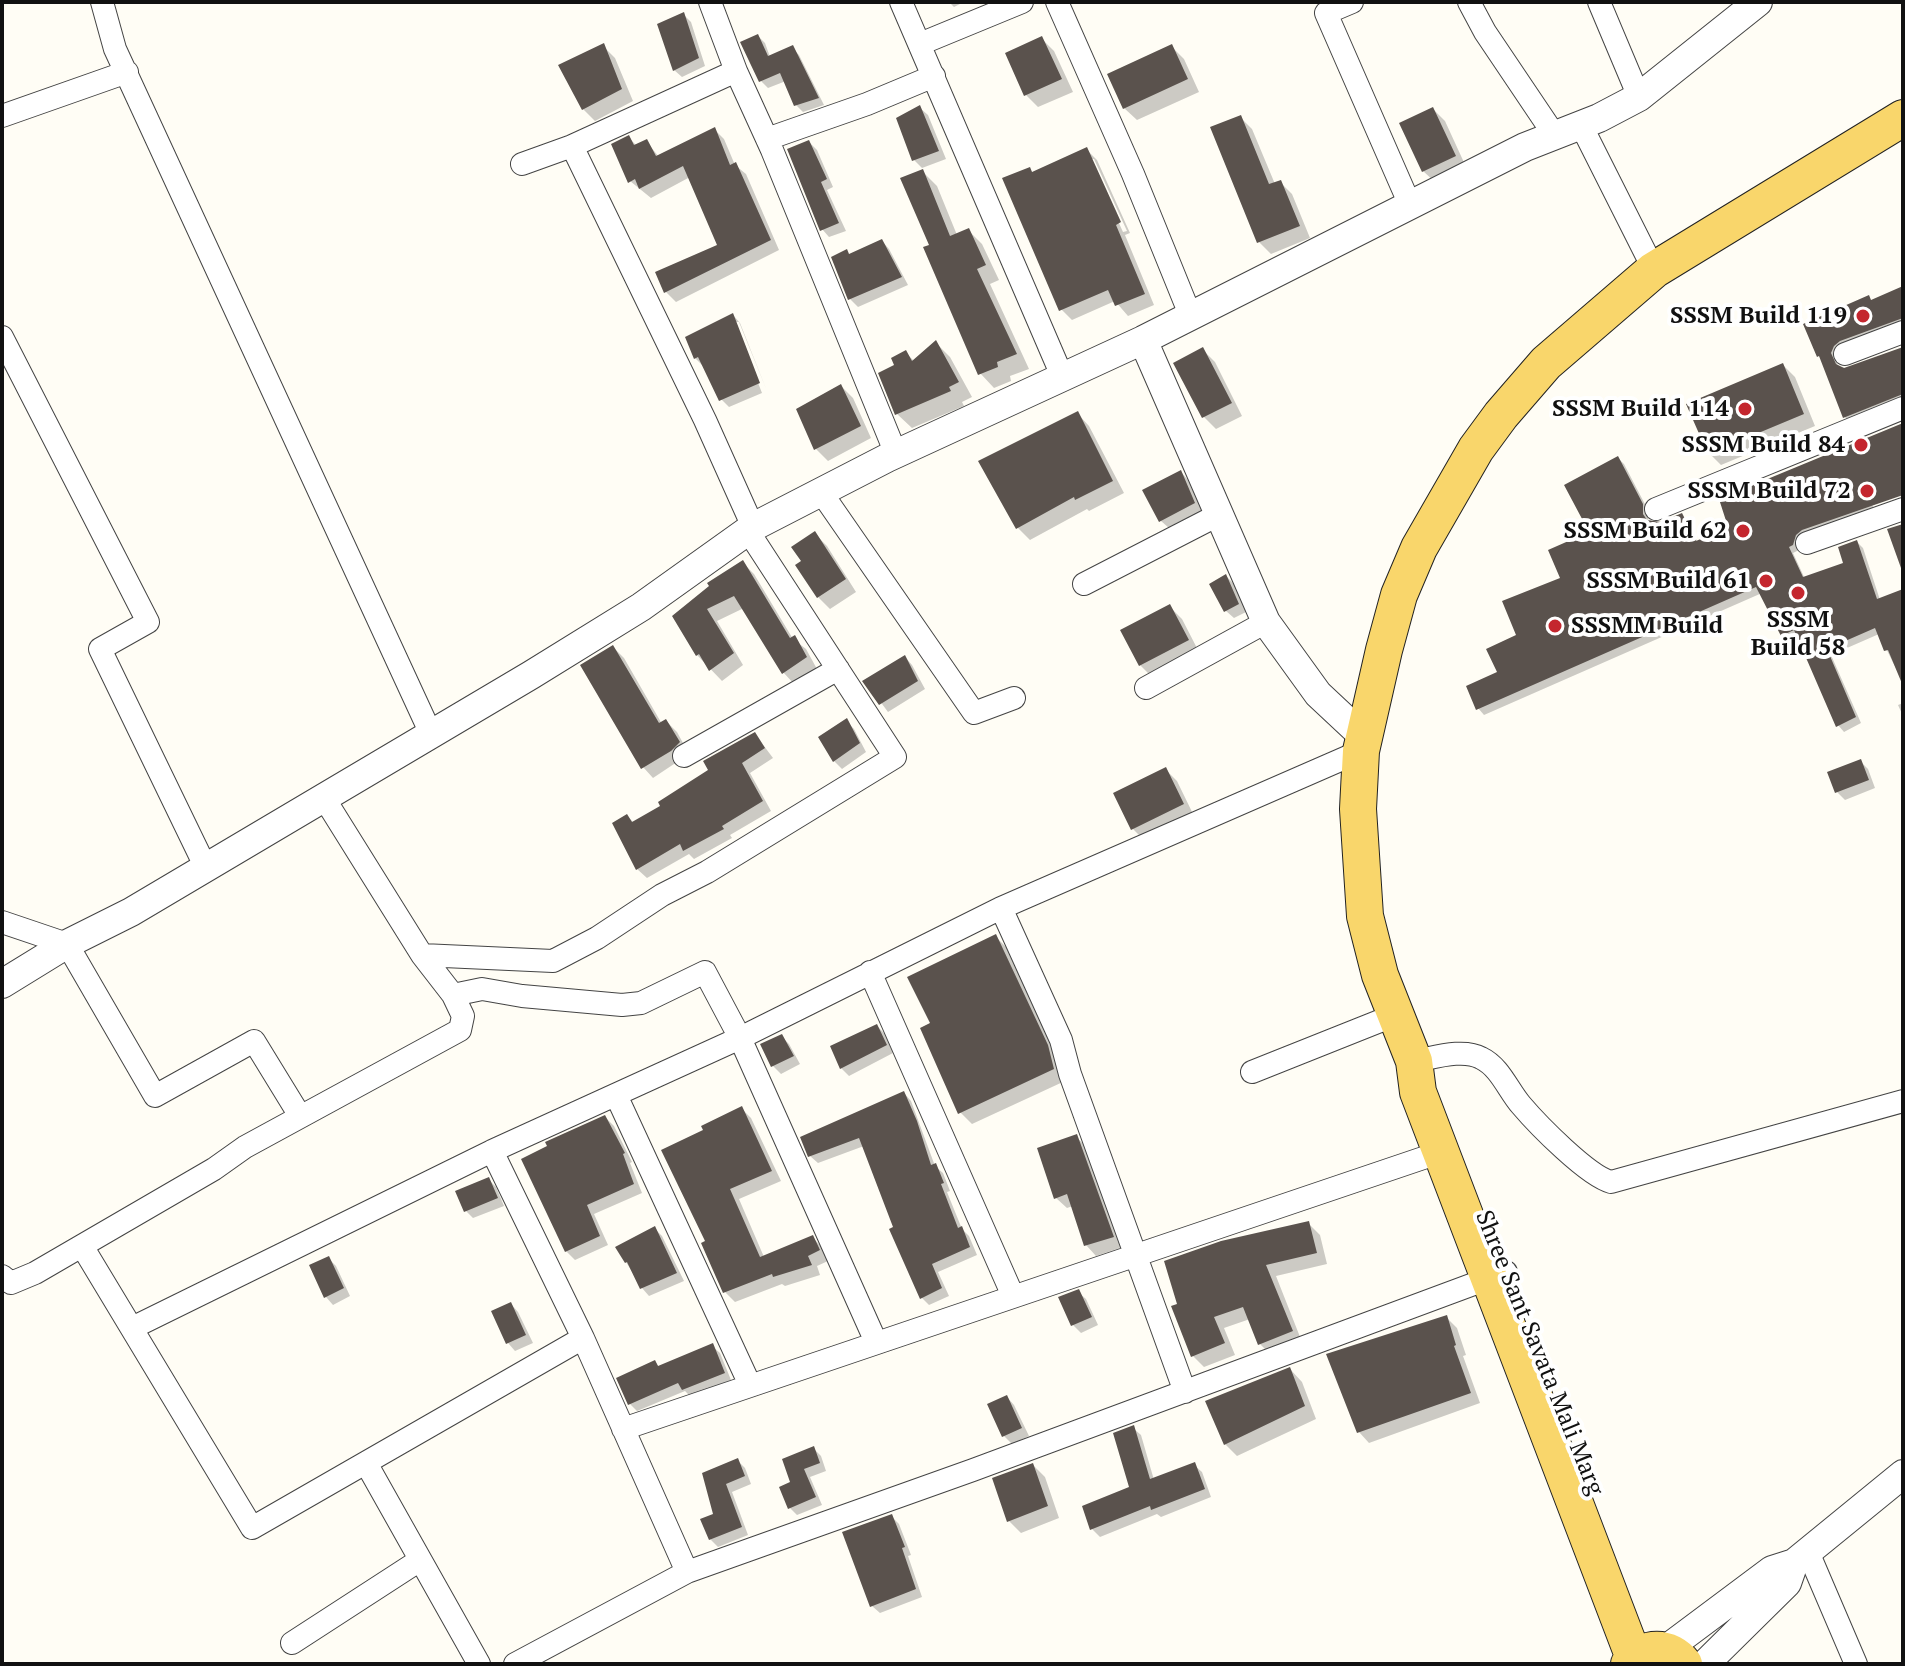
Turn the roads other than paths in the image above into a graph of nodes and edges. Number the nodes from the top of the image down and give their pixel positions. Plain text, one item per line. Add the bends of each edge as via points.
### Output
1 (102, 2) edge
2 (710, 2) edge
3 (901, 2) edge
4 (1022, 2) edge
5 (1057, 2) edge
6 (1352, 2) edge
7 (1469, 2) edge
8 (1599, 2) edge
9 (1751, 4) edge
10 (920, 44) junction
11 (736, 71) junction
12 (127, 72) junction
13 (934, 76) junction
14 (1639, 97) junction
15 (2, 116) edge
16 (1903, 118) edge
17 (1568, 130) junction
18 (767, 139) junction
19 (572, 146) junction
20 (522, 164) dead end
21 (1410, 205) junction
22 (1654, 270) junction
23 (1191, 317) junction
24 (1903, 332) edge
25 (2, 337) edge
26 (1143, 340) junction
27 (1845, 354) dead end
28 (1062, 376) junction
29 (1903, 408) edge
30 (896, 454) junction
31 (821, 492) junction
32 (1656, 509) dead end
33 (1903, 509) edge
34 (1220, 514) junction
35 (750, 529) junction
36 (1807, 543) dead end
37 (1084, 584) dead end
38 (1266, 622) junction
39 (838, 669) junction
40 (1146, 688) dead end
41 (1014, 698) dead end
42 (431, 734) junction
43 (1363, 744) junction
44 (684, 756) dead end
45 (324, 798) junction
46 (206, 868) junction
47 (1001, 908) junction
48 (2, 922) edge
49 (67, 944) junction
50 (422, 955) junction
51 (870, 972) junction
52 (2, 984) edge
53 (453, 995) junction
54 (1395, 1015) junction
55 (740, 1038) junction
56 (1414, 1061) junction
57 (1252, 1072) dead end
58 (616, 1095) junction
59 (1903, 1101) edge
60 (300, 1116) junction
61 (492, 1151) junction
62 (1441, 1152) junction
63 (82, 1246) junction
64 (1136, 1254) junction
65 (1498, 1275) junction
66 (2, 1276) edge
67 (1013, 1296) junction
68 (132, 1328) junction
69 (583, 1338) junction
70 (876, 1342) junction
71 (750, 1385) junction
72 (1185, 1392) junction
73 (623, 1429) junction
74 (366, 1463) junction
75 (1903, 1474) edge
76 (1801, 1557) junction
77 (420, 1560) junction
78 (687, 1572) junction
79 (292, 1643) dead end
80 (1654, 1657) edge
81 (479, 1664) edge
82 (515, 1664) edge
83 (1705, 1664) edge
84 (1856, 1664) edge

1 - 12 street
2 - 11 street
3 - 10 street
4 - 10 street
5 - 23 street
6 - 21 street via 1326,13
7 - 17 street via 1485,32
8 - 14 street
9 - 14 street
10 - 13 street
11 - 18 street
11 - 19 street
12 - 15 street
12 - 42 street
13 - 18 street
13 - 28 street
14 - 17 street
16 - 22 main road, Shree Sant Savata Mali Marg
17 - 21 street
17 - 22 street
18 - 30 street
19 - 20 street
19 - 35 street via 705,420
21 - 23 street
22 - 43 main road, Shree Sant Savata Mali Marg via 1546,363 1501,415 1452,487 1399,595
23 - 26 street
24 - 27 street
25 - 46 street via 148,622 100,649
26 - 28 street
26 - 34 street
28 - 30 street
29 - 32 street
30 - 31 street
31 - 35 street
31 - 41 street via 974,713
33 - 36 street
34 - 37 street
34 - 38 street
35 - 39 street
35 - 42 street via 641,607
38 - 40 street
38 - 43 street via 1318,694
39 - 44 street
39 - 50 street via 895,757 553,961
42 - 45 street
43 - 47 street
43 - 54 main road, Shree Sant Savata Mali Marg via 1359,840 1365,916
45 - 46 street
45 - 50 street
46 - 49 street
47 - 51 street
47 - 64 street via 1061,1040
48 - 49 street
49 - 52 street
49 - 60 street via 155,1096 254,1041
50 - 53 street
51 - 55 street
51 - 67 street
53 - 55 street via 482,989 622,1005 641,1003 705,972
53 - 60 street via 463,1016 460,1030
54 - 56 main road, Shree Sant Savata Mali Marg
54 - 57 street
55 - 58 street
55 - 70 street
56 - 59 street via 1480,1056 1548,1134 1611,1182
56 - 62 main road, Shree Sant Savata Mali Marg via 1418,1092
56 - 65 main road, Shree Sant Savata Mali Marg via 1432,1086
58 - 61 street
58 - 71 street
60 - 63 street
61 - 68 street
61 - 69 street
62 - 64 street
62 - 65 main road, Shree Sant Savata Mali Marg
63 - 66 street via 11,1283
63 - 68 street
64 - 67 street
64 - 72 street
65 - 72 street
65 - 80 main road, Shree Sant Savata Mali Marg
67 - 70 street
68 - 74 street via 252,1528
69 - 73 street
69 - 74 street
70 - 71 street
71 - 73 street
72 - 78 street
73 - 78 street
74 - 77 street
75 - 76 street
76 - 80 street via 1772,1570
76 - 83 street via 1787,1583
76 - 84 street
77 - 79 street
77 - 81 street
78 - 82 street

